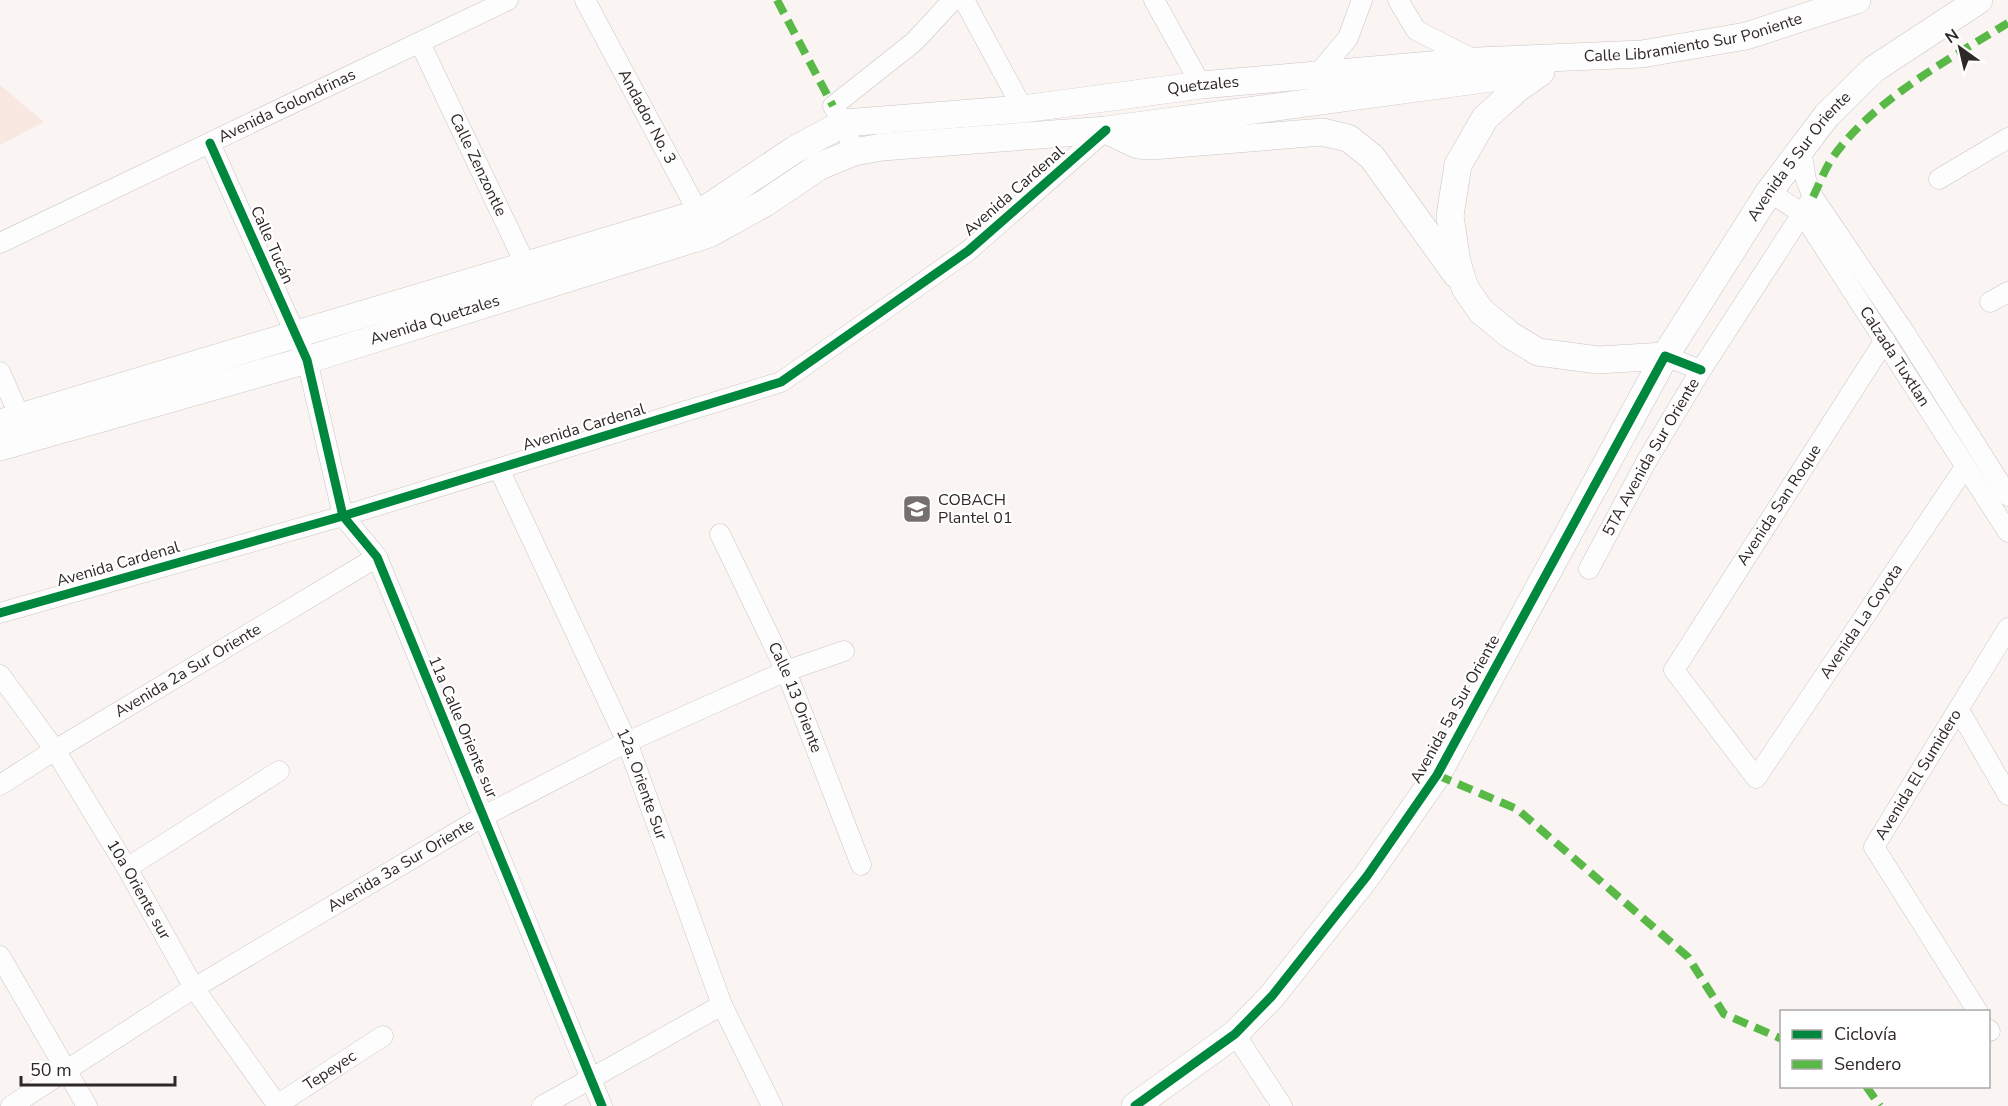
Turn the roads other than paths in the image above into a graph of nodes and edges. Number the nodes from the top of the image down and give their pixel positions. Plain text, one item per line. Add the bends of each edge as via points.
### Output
1 (508, 0) edge
2 (585, 0) edge
3 (953, 0) edge
4 (964, 0) edge
5 (1154, 0) edge
6 (1362, 0) edge
7 (1398, 0) edge
8 (1857, 0) edge
9 (1979, 0) edge
10 (420, 43) junction
11 (1476, 61) junction
12 (1552, 64) junction
13 (1316, 76) junction
14 (1201, 85) junction
15 (1023, 109) junction
16 (838, 115) junction
17 (1106, 130) junction
18 (2008, 138) edge
19 (210, 143) junction
20 (1801, 150) junction
21 (854, 152) junction
22 (1939, 179) dead end
23 (1769, 192) junction
24 (1808, 205) junction
25 (705, 224) junction
26 (0, 243) edge
27 (532, 276) junction
28 (1465, 288) junction
29 (2008, 292) edge
30 (1990, 302) dead end
31 (296, 334) junction
32 (1885, 340) junction
33 (1665, 356) junction
34 (307, 360) junction
35 (1701, 370) junction
36 (0, 372) edge
37 (10, 420) edge
38 (0, 447) edge
39 (1965, 467) junction
40 (499, 469) junction
41 (2008, 496) edge
42 (343, 516) junction
43 (2008, 532) edge
44 (720, 534) dead end
45 (376, 557) junction
46 (1589, 570) dead end
47 (0, 613) edge
48 (2008, 628) edge
49 (844, 651) dead end
50 (786, 671) junction
51 (0, 675) edge
52 (1959, 710) junction
53 (627, 742) junction
54 (55, 750) junction
55 (279, 771) dead end
56 (1756, 778) joint
57 (0, 786) edge
58 (2008, 795) edge
59 (484, 816) junction
60 (861, 864) dead end
61 (127, 868) junction
62 (0, 956) edge
63 (194, 988) junction
64 (723, 1005) junction
65 (1977, 1010) edge
66 (1236, 1034) junction
67 (383, 1036) dead end
68 (66, 1072) junction
69 (590, 1078) junction
70 (277, 1105) edge
71 (11, 1106) edge
72 (87, 1106) edge
73 (542, 1106) edge
74 (602, 1106) edge
75 (772, 1106) edge
76 (1135, 1106) edge
77 (1282, 1106) edge

1 - 10 street, Avenida Golondrinas
2 - 25 street, Andador No. 3
3 - 16 street
4 - 15 street
5 - 14 street
6 - 13 street via 1348,38
7 - 11 street via 1416,30
8 - 12 main road, Calle Libramiento Sur Poniente via 1746,36
9 - 20 main road, Avenida 5 Sur Oriente via 1874,69 1827,115
10 - 19 street, Avenida Golondrinas
10 - 27 street, Calle Zenzontle
11 - 12 main road, Quetzales
11 - 13 main road, Quetzales
12 - 17 main road, Quetzales
12 - 28 main road via 1517,88 1485,118 1458,165 1450,216
13 - 14 main road, Quetzales
14 - 15 main road, Quetzales
15 - 16 main road, Quetzales
16 - 21 street
16 - 25 main road, Avenida Quetzales
17 - 21 main road, Quetzales
17 - 28 main road via 1138,145 1150,146 1322,132 1348,138 1372,157
17 - 40 street, Avenida Cardenal via 968,251 782,382
18 - 22 street
19 - 26 street, Avenida Golondrinas
19 - 31 street, Calle Tucán
20 - 23 main road, Avenida 5 Sur Oriente
20 - 24 street, Calzada Tuxtlan
21 - 25 main road, Avenida Quetzales via 820,166 765,203
23 - 24 street, Calzada Tuxtlan
23 - 33 main road, Avenida 5 Sur Oriente
24 - 32 street, Calzada Tuxtlan
24 - 35 street, 5TA Avenida Sur Oriente
24 - 41 street, Calzada Tuxtlan via 1905,333
25 - 27 main road, Avenida Quetzales
27 - 31 main road, Avenida Quetzales
27 - 34 main road, Avenida Quetzales
28 - 33 main road via 1481,311 1538,352 1598,360
29 - 30 street
31 - 34 street, Calle Tucán
31 - 37 main road, Avenida Quetzales
32 - 39 street, Calzada Tuxtlan
32 - 56 street, Avenida San Roque via 1674,670
33 - 35 street
33 - 66 main road, Avenida 5a Sur Oriente via 1437,775 1367,876 1272,996
34 - 38 main road, Avenida Quetzales
34 - 42 street, 11a Calle Oriente sur
35 - 46 street, 5TA Avenida Sur Oriente via 1646,462
36 - 37 street
39 - 43 street, Calzada Tuxtlan
39 - 56 street, Avenida La Coyota
40 - 42 street, Avenida Cardenal
40 - 53 street, 12a. Oriente Sur
42 - 45 street, 11a Calle Oriente sur
42 - 47 street, Avenida Cardenal
44 - 50 street, Calle 13 Oriente
45 - 54 street, Avenida 2a Sur Oriente
45 - 59 street, 11a Calle Oriente sur
48 - 52 street, Avenida El Sumidero
49 - 50 street, Avenida 3a Sur Oriente
50 - 53 street, Avenida 3a Sur Oriente
50 - 60 street, Calle 13 Oriente
51 - 54 street, 10a Oriente sur
52 - 58 street
52 - 65 street, Avenida El Sumidero via 1874,847
53 - 59 street, Avenida 3a Sur Oriente
53 - 64 street, 12a. Oriente Sur
54 - 57 street, Avenida 2a Sur Oriente
54 - 61 street, 10a Oriente sur
55 - 61 street
59 - 63 street, Avenida 3a Sur Oriente
59 - 69 street, 11a Calle Oriente sur
61 - 63 street, 10a Oriente sur
62 - 68 street
63 - 68 street, Avenida 3a Sur Oriente
63 - 70 street, 10a Oriente sur
64 - 69 street
64 - 75 street, 12a. Oriente Sur
66 - 76 main road, Avenida 5a Sur Oriente
66 - 77 street
67 - 70 street, Tepeyec
68 - 71 street, Avenida 3a Sur Oriente
68 - 72 street
69 - 73 street
69 - 74 street, 11a Calle Oriente sur

